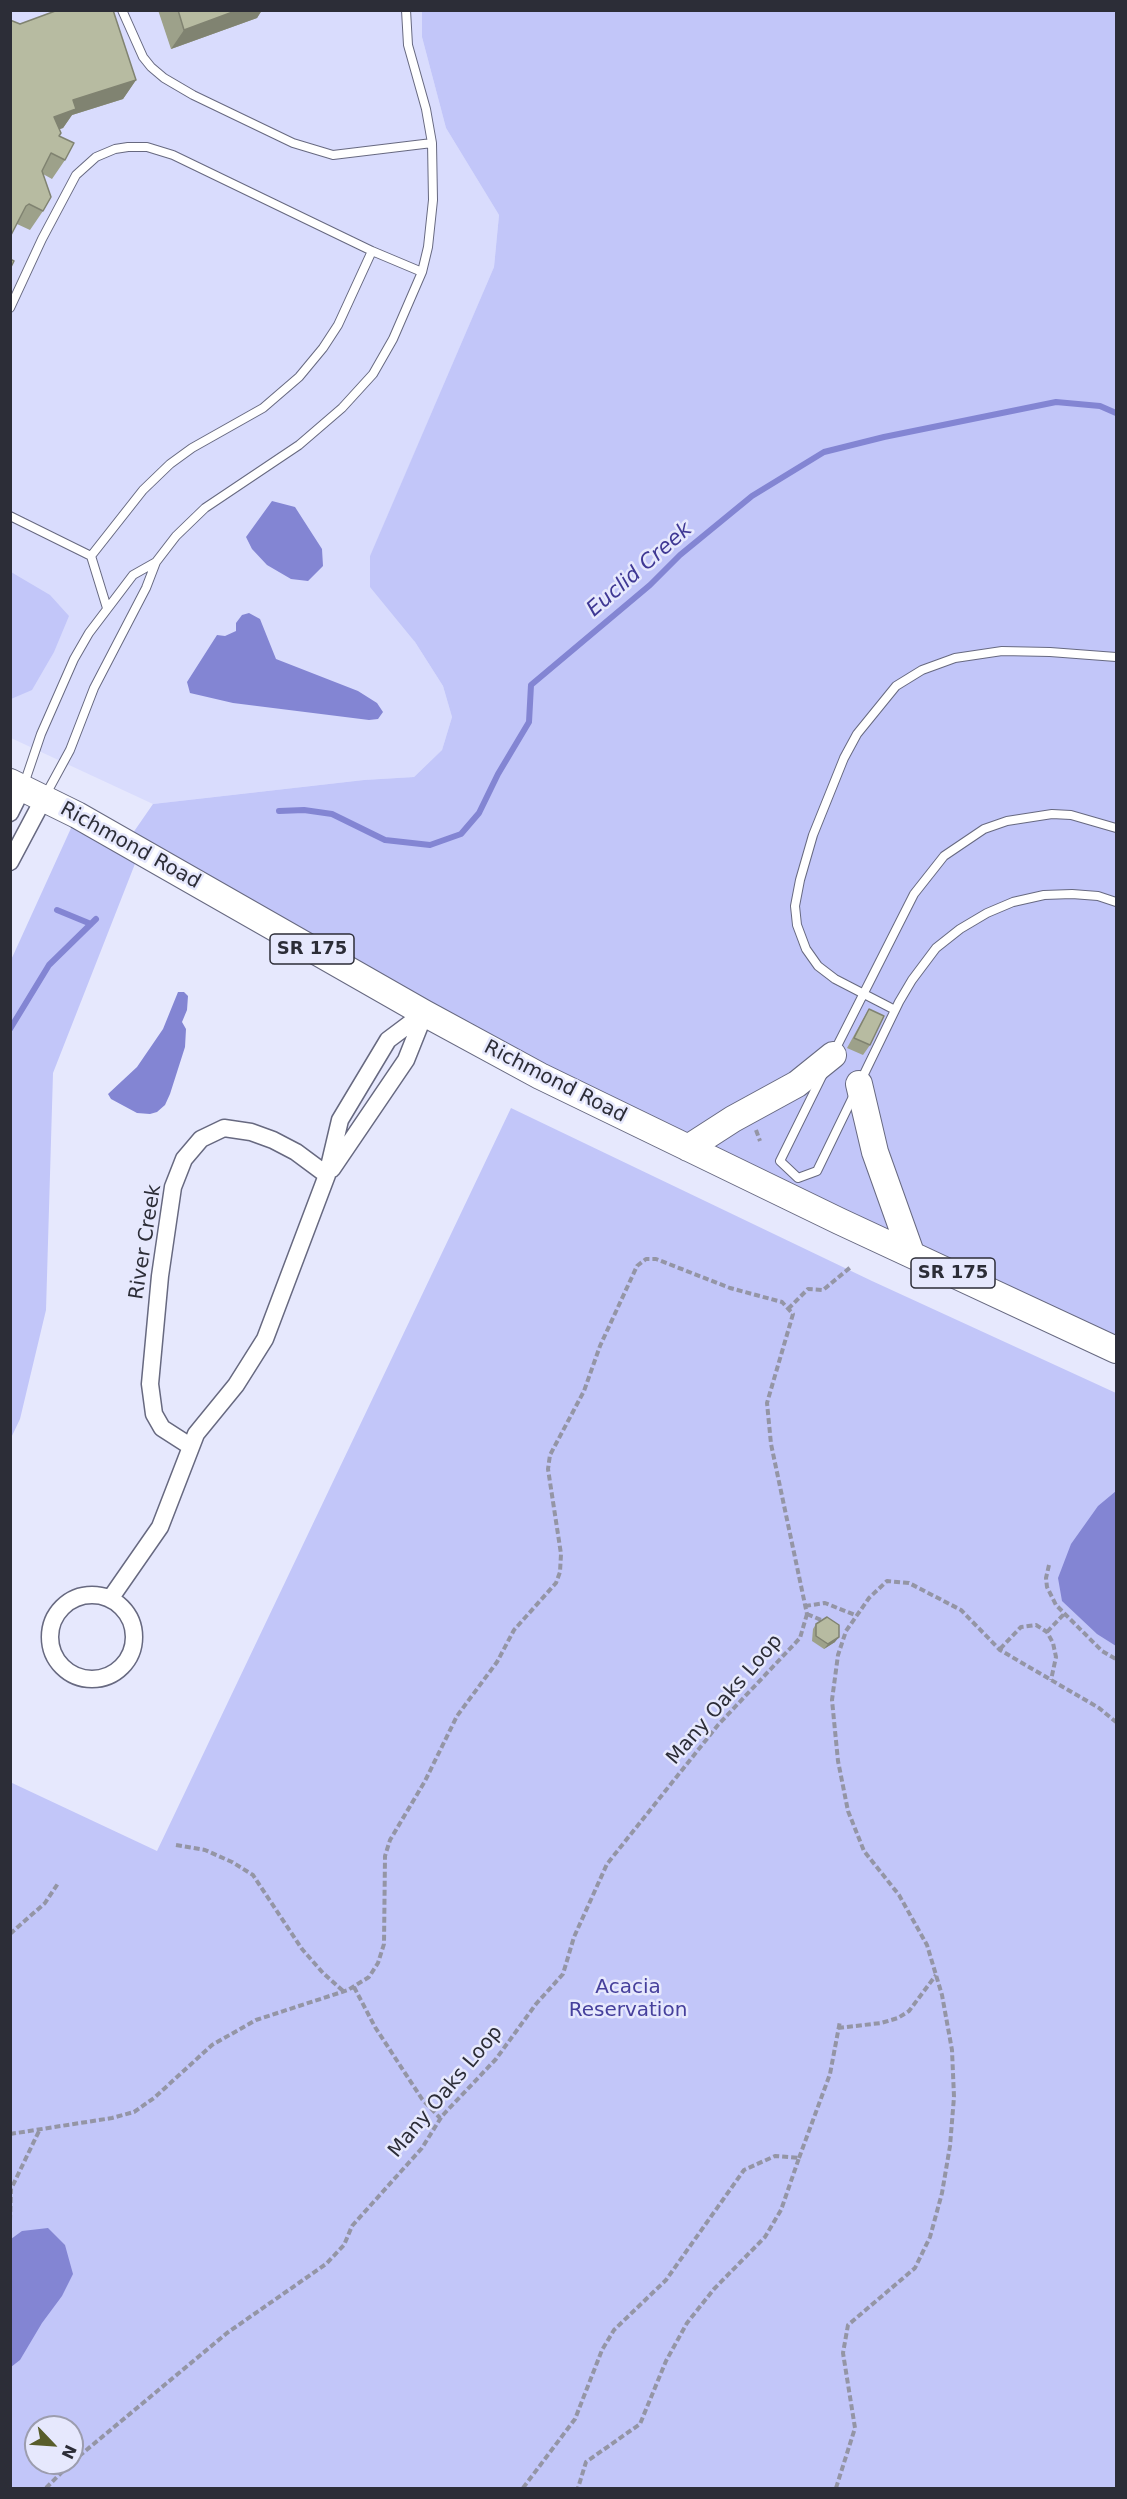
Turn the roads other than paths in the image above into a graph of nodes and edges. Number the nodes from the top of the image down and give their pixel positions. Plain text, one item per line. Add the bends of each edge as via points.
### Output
1 (122, 10) edge
2 (406, 10) edge
3 (432, 144) junction
4 (372, 251) junction
5 (422, 272) junction
6 (10, 308) edge
7 (10, 516) edge
8 (92, 556) junction
9 (156, 562) junction
10 (107, 608) junction
11 (1116, 657) edge
12 (26, 789) edge
13 (10, 813) edge
14 (1116, 828) edge
15 (10, 862) edge
16 (1116, 902) edge
17 (864, 994) junction
18 (895, 1010) junction
19 (424, 1013) junction
20 (833, 1054) junction
21 (859, 1084) junction
22 (688, 1148) junction
23 (327, 1175) junction
24 (911, 1253) junction
25 (1116, 1350) edge
26 (190, 1446) junction
27 (110, 1599) junction

1 - 3 lane via 143,57 164,78 293,143 333,155
2 - 3 lane via 408,45
3 - 5 lane via 433,200
4 - 5 lane
4 - 6 lane via 173,155 147,147 121,148 90,161 71,182
4 - 8 lane via 338,325 299,377 263,408 170,464 143,490
5 - 9 lane via 410,304 373,374 342,408 299,445 205,508
7 - 8 lane
8 - 10 lane
9 - 10 lane via 133,575
9 - 12 lane via 93,688 70,750
10 - 12 lane via 74,659 41,734
11 - 17 lane via 1002,651 955,658 922,670 896,686 874,711 849,750 813,835 795,906 806,949 818,966
12 - 13 street
12 - 15 street
12 - 19 main road, Richmond Road / SR 175
14 - 17 lane via 1071,815 1052,814 1007,821 957,845 931,870 914,894
16 - 18 lane via 1098,896 1044,895 987,913 936,948
17 - 18 lane
17 - 20 lane
18 - 21 lane
19 - 22 main road, Richmond Road / SR 175 via 540,1076
19 - 23 street via 406,1060
19 - 23 street via 388,1040 340,1120
20 - 21 lane via 780,1161 798,1178 817,1171
20 - 22 main road via 797,1084
21 - 24 main road via 875,1152
22 - 24 main road, Richmond Road / SR 175
23 - 26 street via 265,1339
23 - 26 street, River Creek via 273,1140 224,1128 201,1139 184,1159 173,1187 161,1264 150,1384 154,1414 162,1428
24 - 25 main road, Richmond Road / SR 175
26 - 27 street via 160,1527
27 - 27 street via 130,1618 134,1631 128,1659 106,1676 78,1676 62,1665 52,1648 53,1621 60,1610 83,1596

